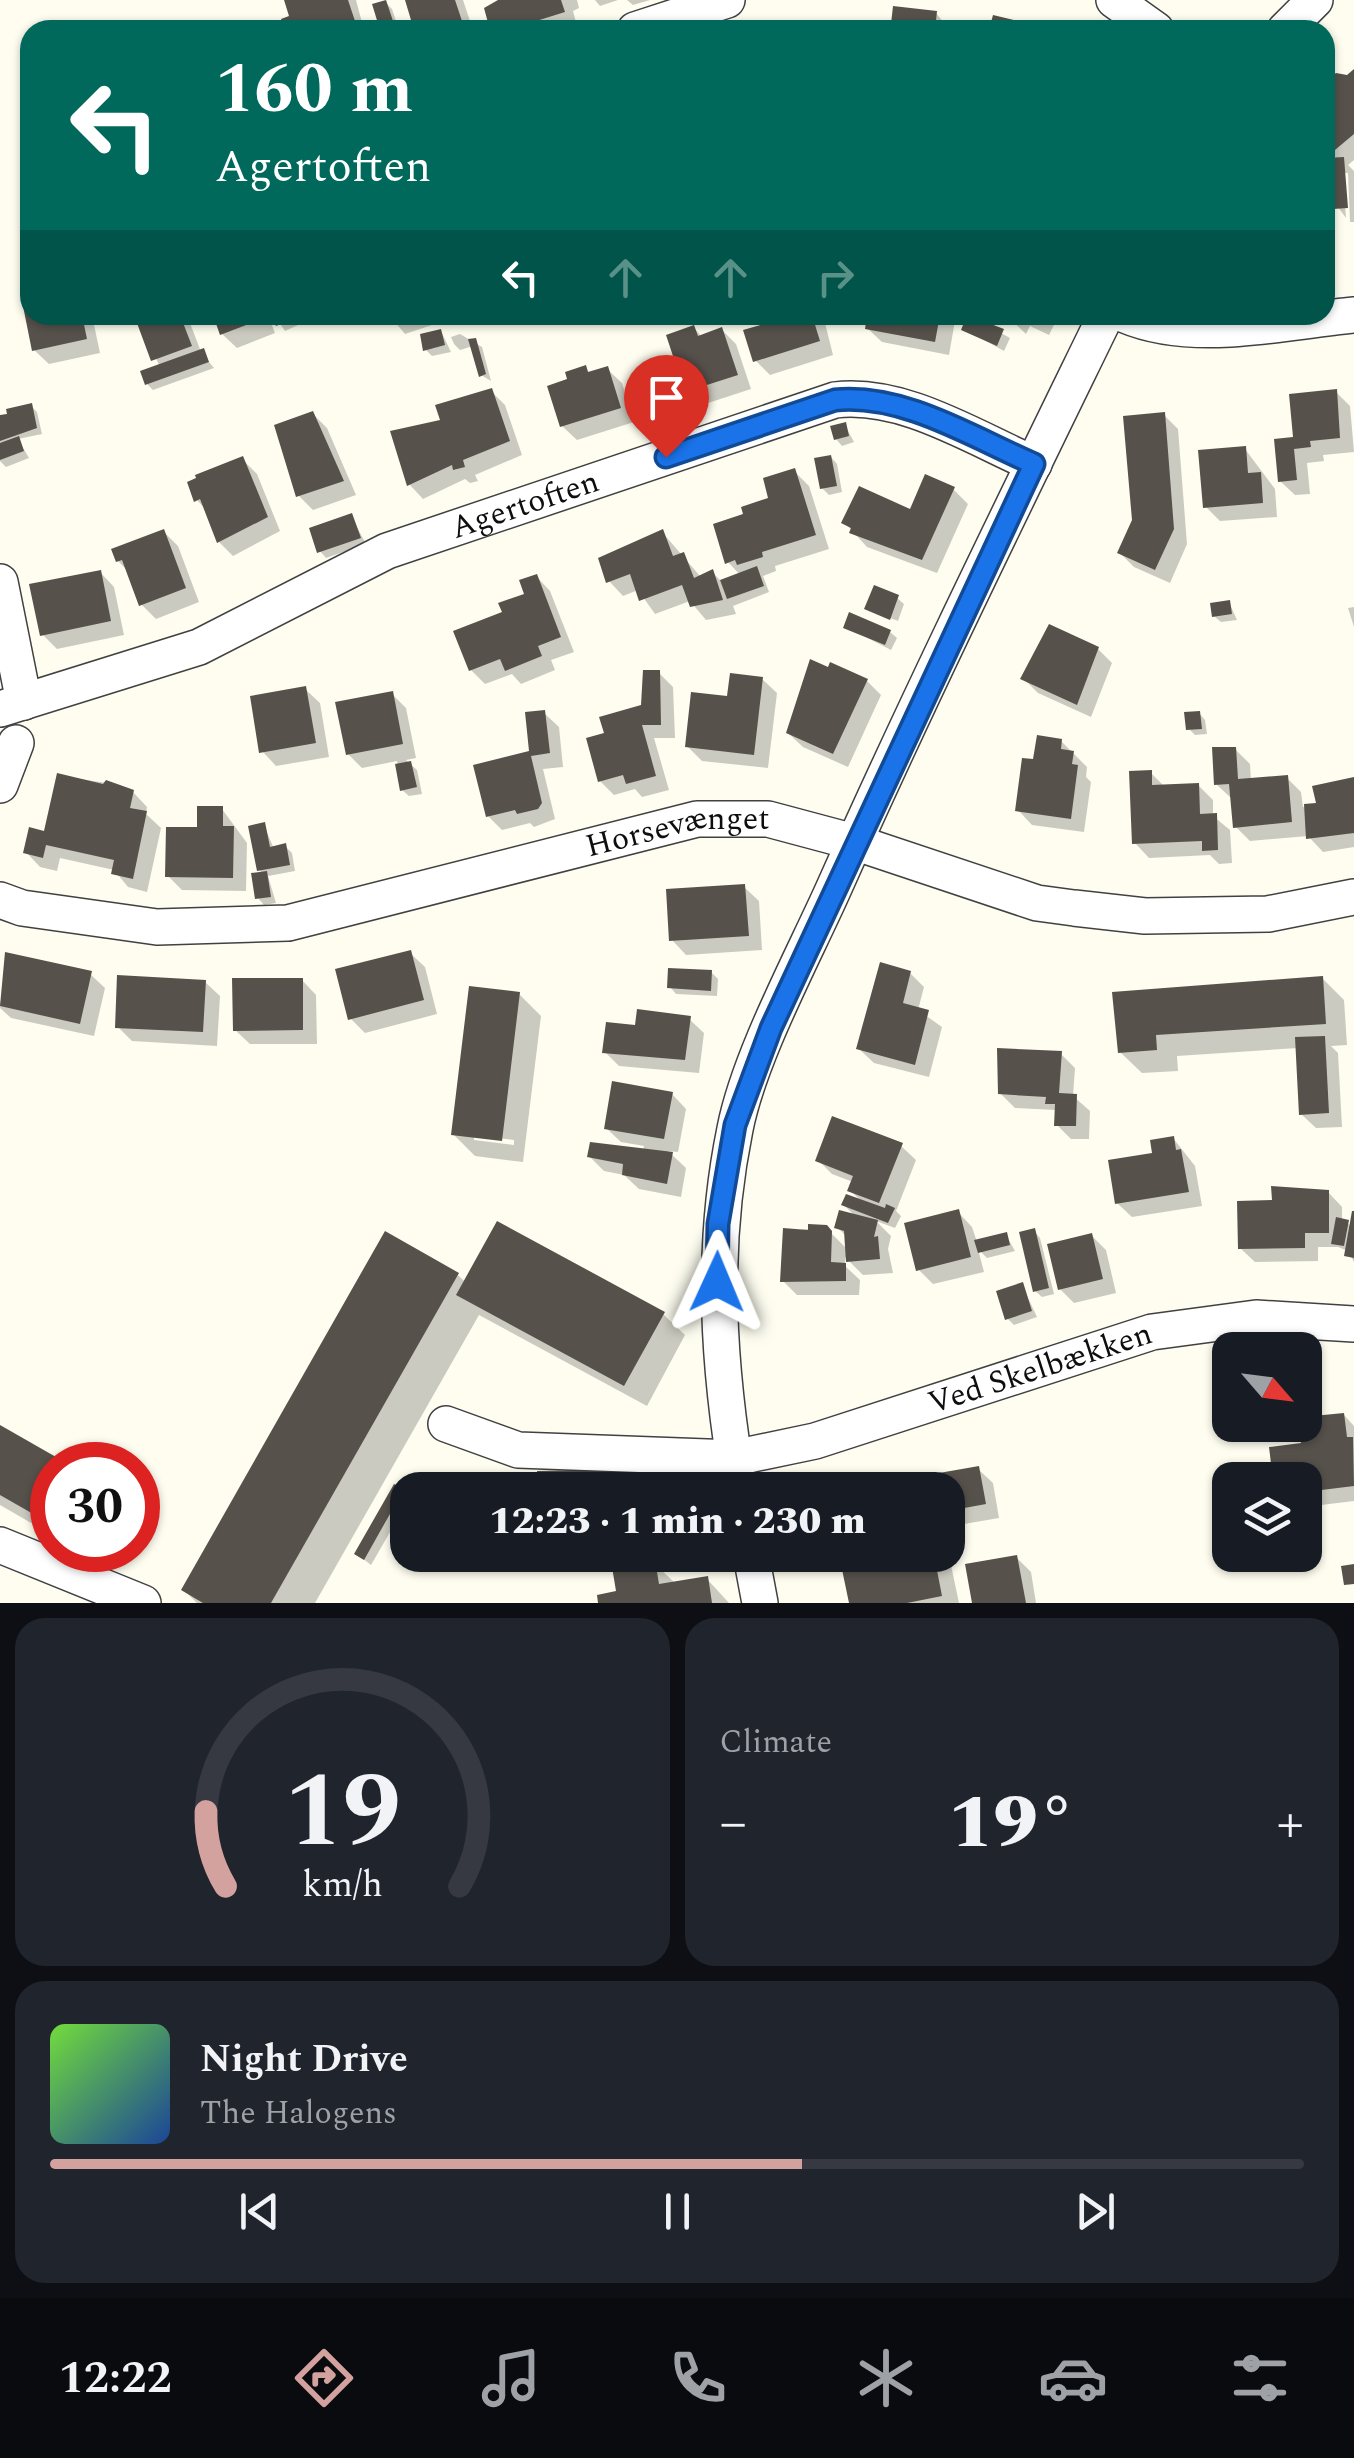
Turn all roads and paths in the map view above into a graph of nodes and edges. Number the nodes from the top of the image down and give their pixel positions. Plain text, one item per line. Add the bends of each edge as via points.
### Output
1 (727, 0) edge
2 (1114, 0) edge
3 (1316, 0) edge
4 (665, 20) edge
5 (1142, 20) edge
6 (1296, 20) edge
7 (1101, 325) edge
8 (1148, 325) edge
9 (1244, 325) edge
10 (1034, 464) junction
11 (0, 582) edge
12 (12, 706) edge
13 (16, 743) dead end
14 (0, 784) edge
15 (854, 842) junction
16 (1354, 897) edge
17 (0, 900) edge
18 (1354, 1324) edge
19 (446, 1424) dead end
20 (719, 1472) edge
21 (737, 1472) edge
22 (742, 1472) edge
23 (0, 1546) edge
24 (754, 1572) edge
25 (143, 1603) edge
26 (760, 1603) edge

1 - 4 street
2 - 5 street
3 - 6 street
7 - 10 street
8 - 9 street
10 - 12 street, Agertoften via 889,402 835,400 387,551 200,648
10 - 15 street
11 - 12 street, Agertoften
13 - 14 street
15 - 16 street, Horsevænget via 1036,903 1145,916 1268,914
15 - 17 street, Horsevænget via 768,819 698,819 288,923 157,928
15 - 21 street via 735,1125 718,1224 716,1310
18 - 22 street, Ved Skelbækken via 1256,1318 1152,1332
19 - 20 street, Ved Skelbækken via 518,1450
23 - 25 street
24 - 26 street

